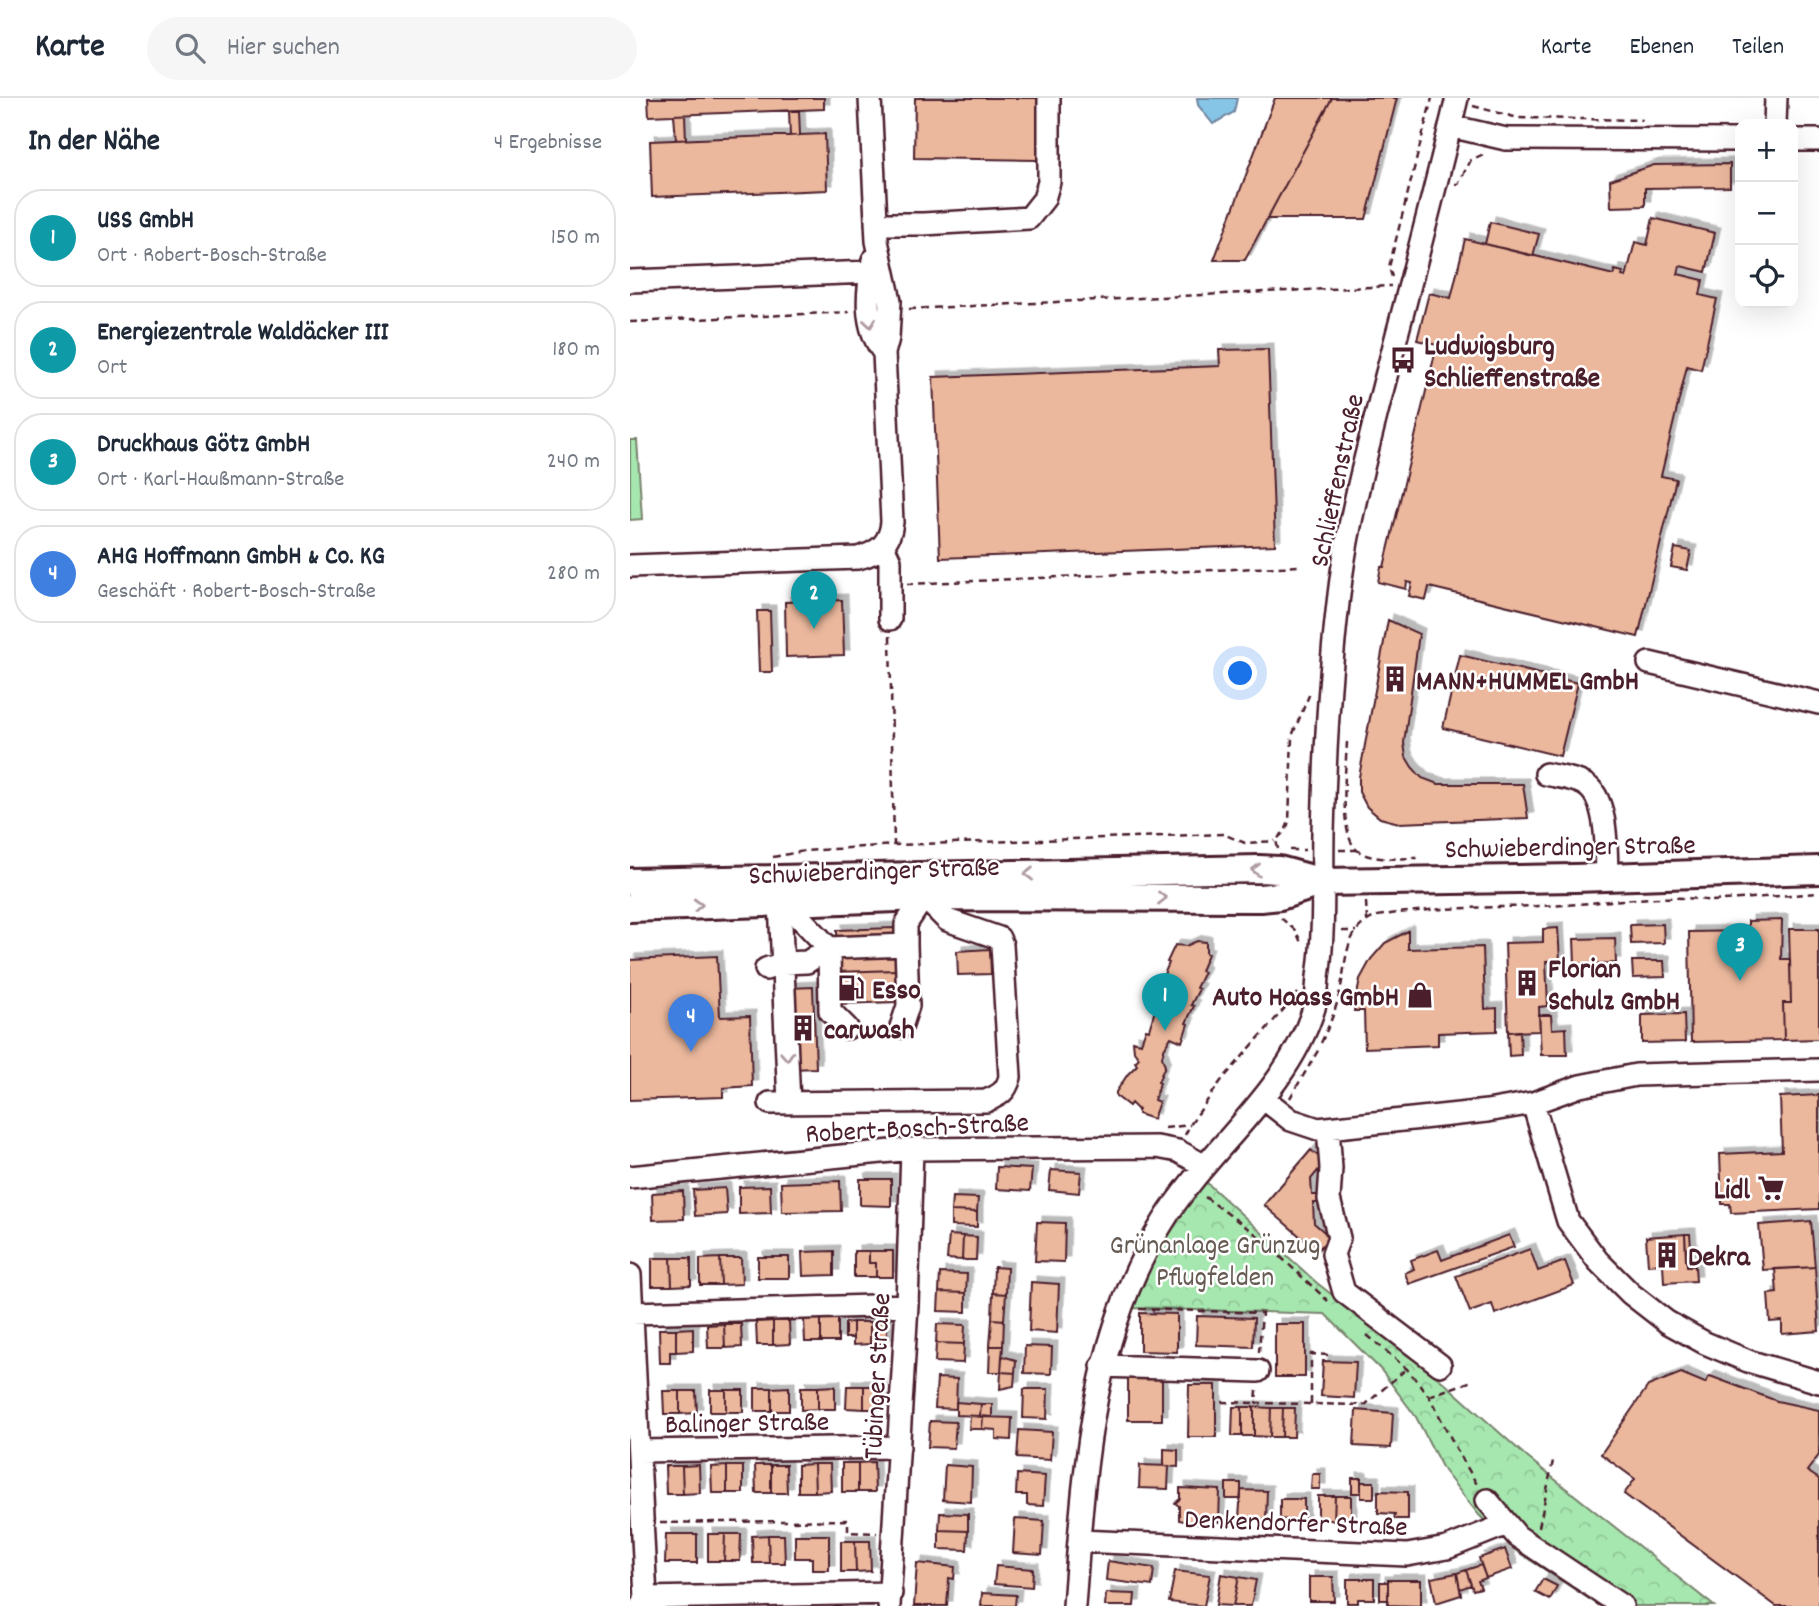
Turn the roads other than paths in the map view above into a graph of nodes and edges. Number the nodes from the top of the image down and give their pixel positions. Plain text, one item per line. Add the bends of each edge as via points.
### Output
1 (870, 98) edge
2 (1049, 98) edge
3 (1457, 98) edge
4 (1776, 98) edge
5 (1775, 119) edge
6 (1450, 126) junction
7 (1735, 140) edge
8 (1819, 140) edge
9 (1798, 141) edge
10 (876, 232) junction
11 (871, 272) junction
12 (630, 281) edge
13 (884, 353) junction
14 (883, 546) junction
15 (630, 566) edge
16 (890, 619) road end
17 (1649, 663) dead end
18 (1819, 703) edge
19 (1546, 774) dead end
20 (1819, 870) edge
21 (1606, 877) junction
22 (630, 881) edge
23 (1323, 882) junction
24 (1119, 885) junction
25 (924, 897) junction
26 (783, 902) junction
27 (630, 908) edge
28 (906, 945) junction
29 (829, 948) junction
30 (774, 966) junction
31 (901, 1027) dead end
32 (847, 1028) dead end
33 (1819, 1070) edge
34 (1263, 1098) junction
35 (1533, 1103) junction
36 (1328, 1128) junction
37 (912, 1149) junction
38 (1203, 1165) junction
39 (630, 1177) edge
40 (630, 1275) edge
41 (907, 1305) junction
42 (631, 1320) edge
43 (1440, 1365) dead end
44 (1102, 1366) junction
45 (1258, 1371) dead end
46 (1819, 1382) edge
47 (898, 1447) junction
48 (636, 1461) edge
49 (1487, 1500) road end
50 (1507, 1524) junction
51 (1079, 1541) junction
52 (637, 1547) edge
53 (890, 1600) edge
54 (644, 1602) edge
55 (1074, 1606) edge
56 (1622, 1606) edge

1 - 10 street
2 - 10 street via 1049,182 1044,199 1029,218
3 - 6 street, Schlieffenstraße
4 - 5 street
6 - 7 street via 1506,139
6 - 23 street, Schlieffenstraße via 1402,284 1341,576 1327,723
8 - 9 street
10 - 11 street
10 - 13 street via 890,310
11 - 12 street
11 -> 13 street via 870,330
13 - 14 street via 892,522
14 - 15 street via 858,558
14 - 16 street via 890,561
17 - 18 street
19 - 21 street via 1585,784 1596,799 1605,827
20 - 21 main road, Schwieberdinger Straße
21 - 23 main road, Schwieberdinger Straße
24 -> 22 main road, Schwieberdinger Straße
23 - 24 main road, Schwieberdinger Straße
23 - 34 street, Schlieffenstraße via 1314,1007 1294,1055
24 - 25 main road, Schwieberdinger Straße
25 - 26 main road, Schwieberdinger Straße
25 - 28 street via 906,923
30 -> 25 street via 779,1103 986,1101 1000,1095 1010,1077 1002,945 999,938 947,920
27 -> 26 main road, Schwieberdinger Straße
26 - 29 street
26 - 30 street
28 - 29 street
28 - 31 street via 908,1006
29 - 30 street via 807,962
29 - 32 street via 830,1011
33 - 35 street via 1636,1075 1580,1086
34 - 36 street via 1291,1120
34 - 38 street, Schlieffenstraße
35 - 36 street
35 - 46 street via 1568,1221 1631,1294 1705,1343
36 - 43 street via 1329,1199 1339,1238 1333,1254 1344,1292
37 - 38 street, Robert-Bosch-Straße via 1157,1147 1178,1151
37 - 39 street, Robert-Bosch-Straße
37 - 41 street, Tübinger Straße
38 - 44 street, Schlieffenstraße via 1162,1222 1140,1263
40 - 42 street
41 - 42 street
41 - 47 street, Tübinger Straße
42 - 48 street
44 - 45 street
44 - 51 street, Schlieffenstraße via 1089,1430
47 - 48 street, Balinger Straße
47 - 53 street, Tübinger Straße
48 - 52 street via 642,1524
49 - 50 street
50 - 51 street, Denkendorfer Straße via 1447,1548 1408,1555
50 - 56 street via 1517,1536
51 - 55 street, Schlieffenstraße
52 - 54 street
53 - 54 street

